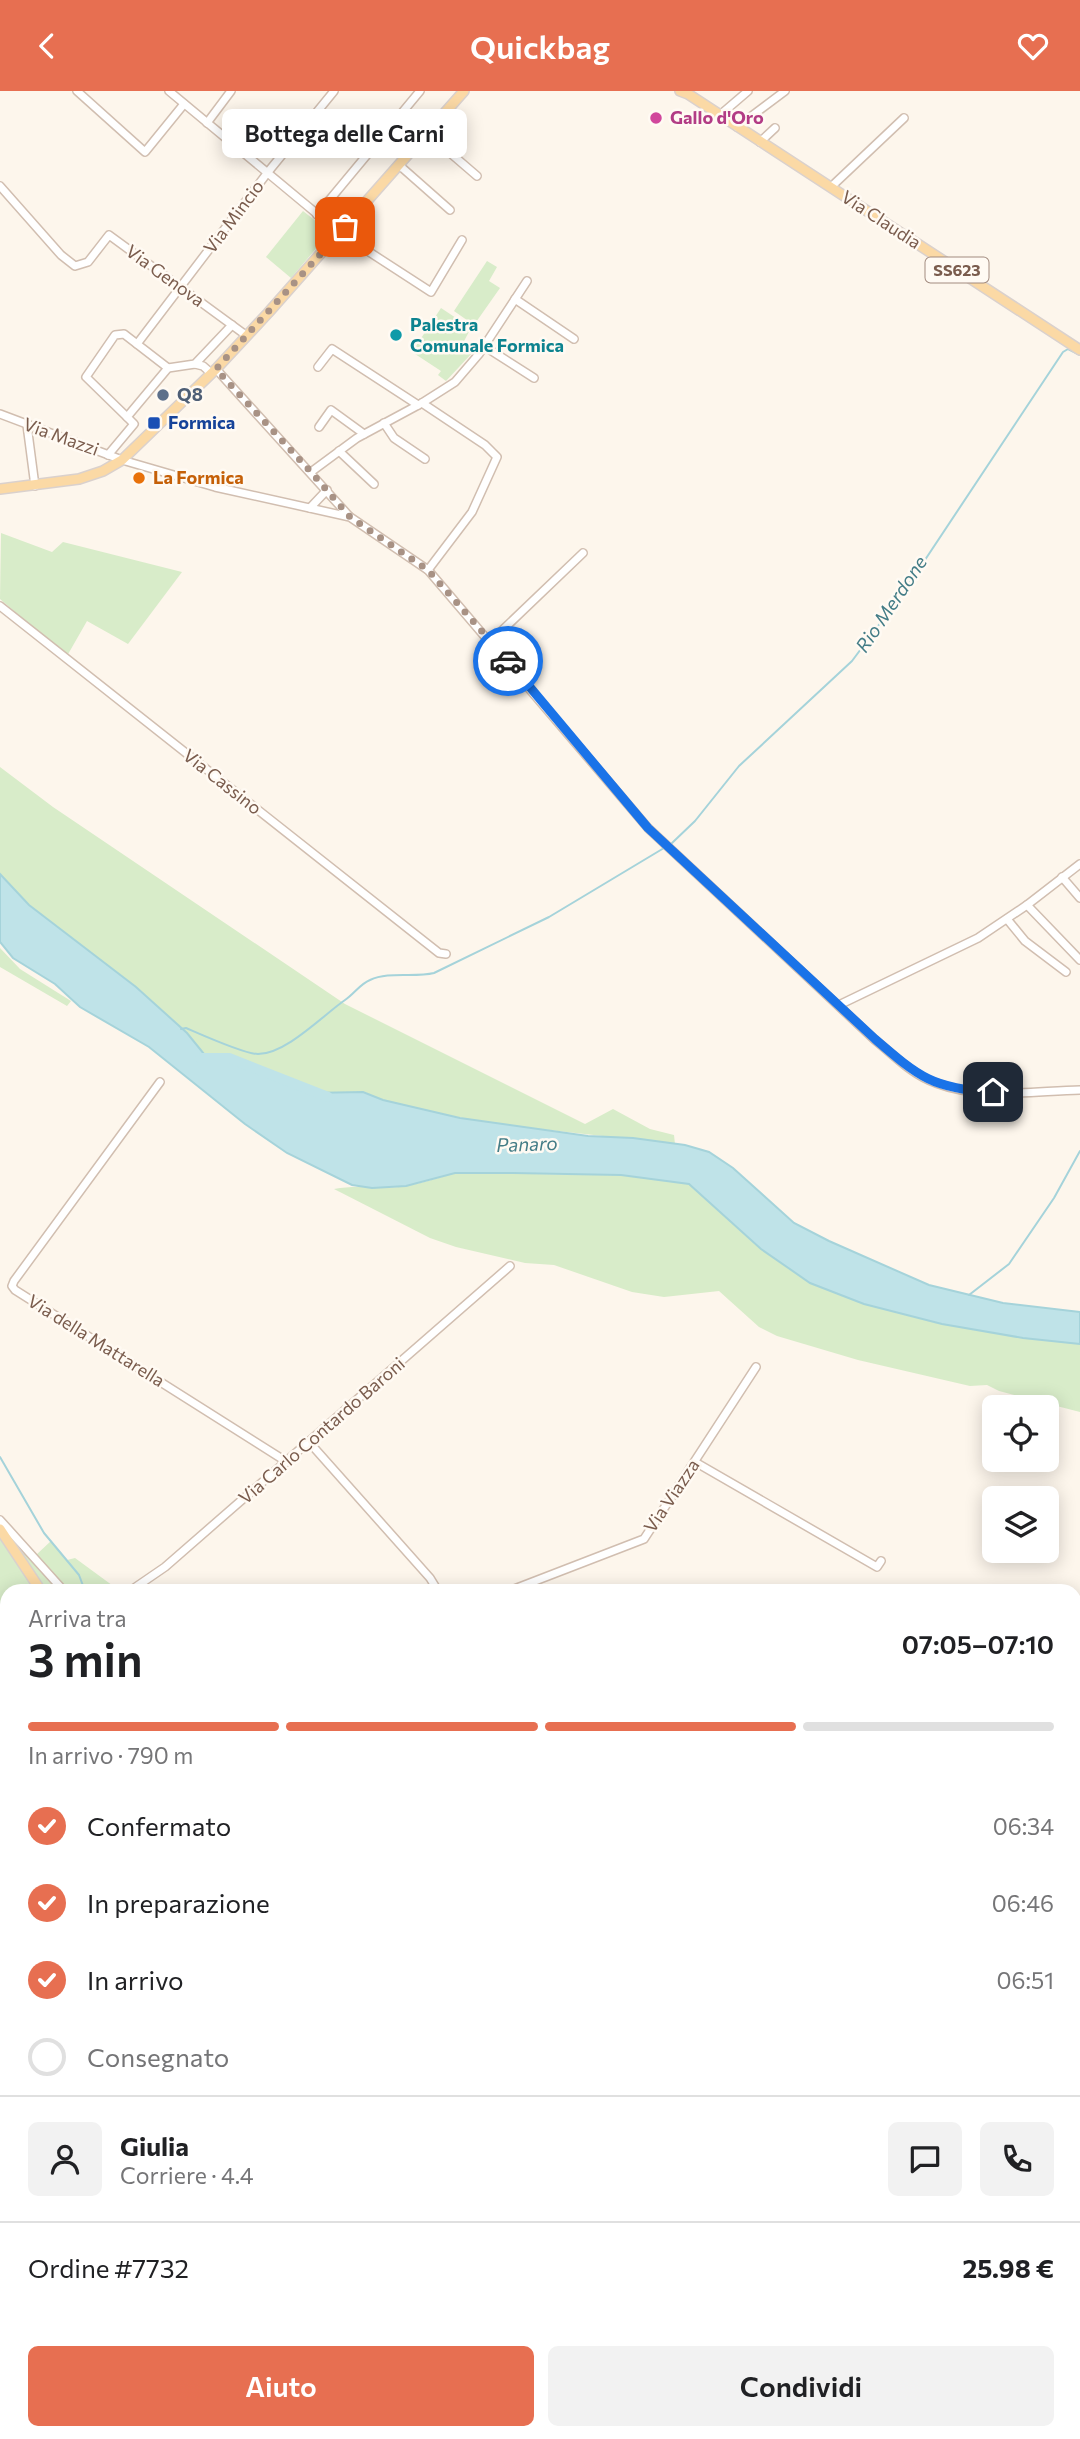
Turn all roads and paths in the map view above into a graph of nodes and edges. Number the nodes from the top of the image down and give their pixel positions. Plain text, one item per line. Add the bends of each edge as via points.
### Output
1 (77, 91) edge
2 (169, 91) edge
3 (231, 91) edge
4 (334, 91) edge
5 (420, 91) edge
6 (748, 91) edge
7 (785, 91) edge
8 (461, 92) edge
9 (686, 92) edge
10 (184, 104) junction
11 (720, 115) junction
12 (904, 118) dead end
13 (207, 123) junction
14 (737, 127) junction
15 (775, 128) dead end
16 (427, 133) junction
17 (760, 142) junction
18 (399, 165) junction
19 (268, 172) junction
20 (477, 176) dead end
21 (0, 186) edge
22 (831, 187) junction
23 (450, 210) dead end
24 (317, 215) junction
25 (340, 233) junction
26 (461, 240) dead end
27 (527, 281) dead end
28 (181, 288) junction
29 (515, 299) junction
30 (232, 325) junction
31 (247, 336) junction
32 (574, 339) dead end
33 (137, 344) junction
34 (484, 346) junction
35 (1080, 350) edge
36 (195, 364) junction
37 (318, 367) dead end
38 (168, 368) junction
39 (213, 371) junction
40 (534, 378) dead end
41 (420, 404) junction
42 (0, 414) edge
43 (127, 418) junction
44 (384, 423) junction
45 (27, 425) junction
46 (320, 427) dead end
47 (364, 434) junction
48 (339, 451) junction
49 (108, 454) junction
50 (425, 459) dead end
51 (122, 460) junction
52 (311, 472) junction
53 (374, 484) dead end
54 (35, 486) junction
55 (0, 489) edge
56 (327, 490) junction
57 (310, 508) junction
58 (350, 517) junction
59 (583, 554) dead end
60 (428, 570) junction
61 (0, 606) edge
62 (491, 641) junction
63 (1080, 864) edge
64 (1062, 877) junction
65 (1080, 898) edge
66 (1027, 905) junction
67 (1007, 919) junction
68 (446, 954) dead end
69 (1080, 960) edge
70 (1066, 972) dead end
71 (839, 1005) junction
72 (159, 1082) dead end
73 (1080, 1090) edge
74 (510, 1266) dead end
75 (756, 1367) dead end
76 (309, 1442) junction
77 (287, 1462) junction
78 (695, 1462) junction
79 (0, 1520) edge
80 (0, 1529) edge
81 (881, 1561) dead end
82 (36, 1584) edge
83 (58, 1584) edge
84 (140, 1584) edge
85 (434, 1584) edge
86 (527, 1584) edge

1 - 10 street via 145,152
2 - 10 street
3 - 13 street
4 - 19 street, Via Mincio
5 - 24 street
6 - 11 street
7 - 14 street
8 - 16 main road
9 - 11 main road, Via Claudia / SS623
10 - 13 street
11 - 14 main road, Via Claudia / SS623
12 - 22 street
13 - 19 street
14 - 17 main road, Via Claudia / SS623
15 - 17 street
16 - 18 main road
16 - 20 street
17 - 22 main road, Via Claudia / SS623
18 - 23 street
18 - 25 main road
19 - 24 street
19 - 28 street, Via Mincio
21 - 28 street, Via Genova via 75,266 88,262 109,235
22 - 35 main road, Via Claudia / SS623
24 - 25 street
25 - 26 street via 431,292
25 - 31 main road
27 - 29 street
28 - 30 street, Via Genova
28 - 33 street, Via Mincio
29 - 32 street
29 - 34 street
30 - 31 street, Via Genova
30 - 36 street
31 - 39 main road
33 - 38 street
33 - 43 street via 124,334 115,335 86,377
34 - 40 street
34 - 41 street via 455,382
36 - 38 street
36 - 39 street
37 - 41 street via 332,349
38 - 43 street
39 - 51 main road
39 - 52 street
41 - 44 street
41 - 60 street via 497,457 472,512
42 - 45 street, Via Mazzi
43 - 49 street via 134,424
44 - 47 street
44 - 50 street via 394,437
45 - 49 street, Via Mazzi
45 - 54 street
46 - 47 street via 331,409
47 - 48 street
48 - 52 street
48 - 53 street
49 - 51 street, Via Mazzi
51 - 54 main road via 79,479
51 - 57 street, Via Mazzi
52 - 56 street
54 - 55 main road
56 - 57 street
56 - 58 street
57 - 58 street, Via Mazzi
58 - 60 street
59 - 62 street
60 - 62 street
61 - 68 street, Via Cassino via 439,953
62 - 71 street via 648,828
63 - 64 street
64 - 65 street
64 - 66 street
66 - 67 street
66 - 69 street
67 - 70 street via 1024,941
67 - 71 street via 940,958
71 - 73 street via 909,1069 934,1083 960,1090
72 - 77 street, Via della Mattarella via 12,1286
74 - 76 street, Via Carlo Contardo Baroni
75 - 78 street, Via Viazza
76 - 77 street, Via Carlo Contardo Baroni
76 - 85 street
77 - 84 street, Via Carlo Contardo Baroni
78 - 81 street via 877,1567
78 - 86 street, Via Viazza via 644,1539
79 - 83 street
80 - 82 main road

